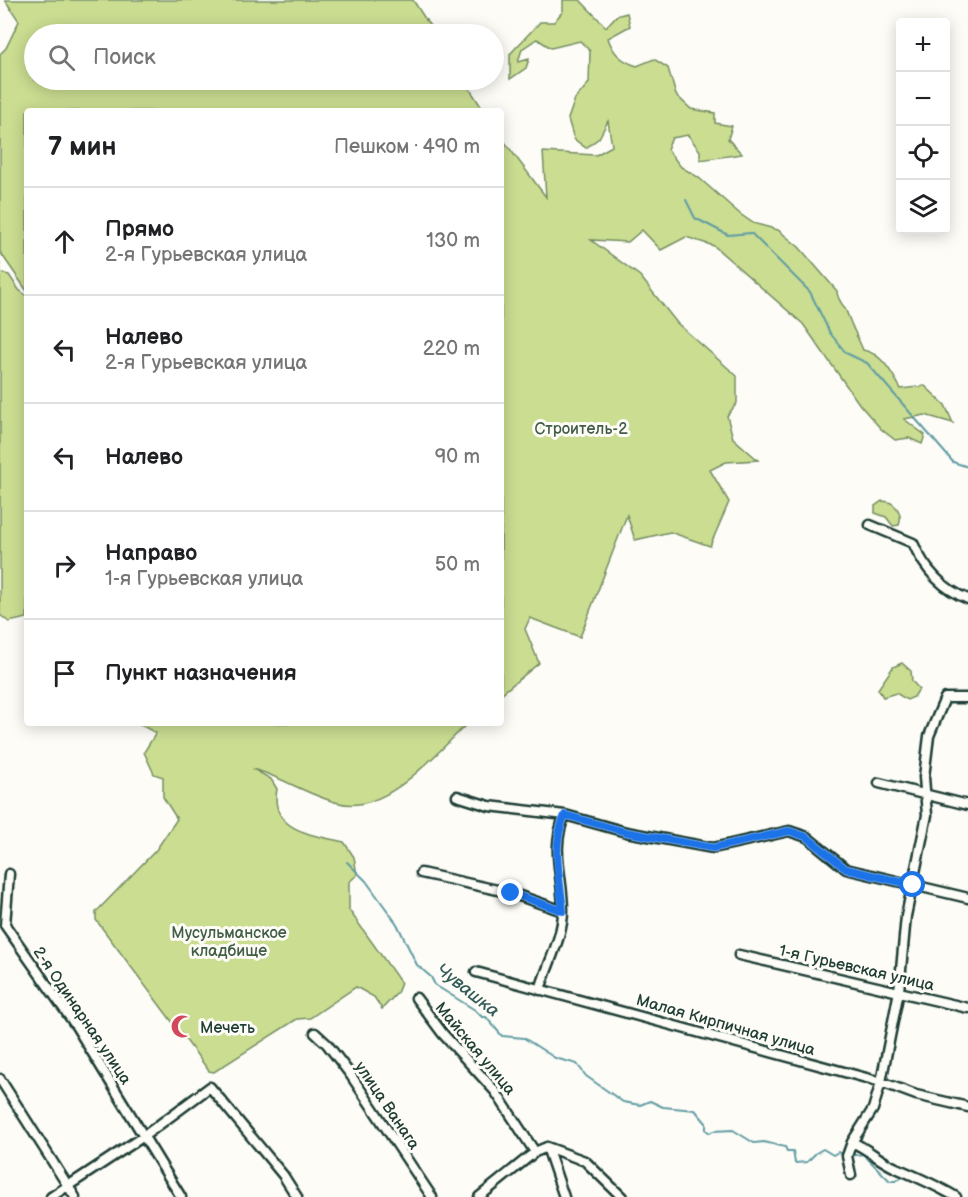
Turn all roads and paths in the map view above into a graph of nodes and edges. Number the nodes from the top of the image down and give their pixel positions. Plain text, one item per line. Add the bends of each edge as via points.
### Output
1 (870, 525) dead end
2 (968, 599) edge
3 (968, 698) edge
4 (879, 783) dead end
5 (924, 794) junction
6 (457, 796) dead end
7 (968, 805) edge
8 (565, 815) junction
9 (421, 873) dead end
10 (9, 874) dead end
11 (913, 885) junction
12 (968, 898) edge
13 (563, 911) junction
14 (739, 955) dead end
15 (476, 972) dead end
16 (540, 990) junction
17 (899, 991) junction
18 (416, 998) dead end
19 (968, 1008) edge
20 (315, 1033) dead end
21 (0, 1079) edge
22 (881, 1082) junction
23 (968, 1107) edge
24 (144, 1136) junction
25 (852, 1142) junction
26 (546, 1147) junction
27 (535, 1152) junction
28 (851, 1174) dead end
29 (68, 1186) junction
30 (51, 1197) edge
31 (75, 1197) edge
32 (181, 1197) edge
33 (297, 1197) edge
34 (432, 1197) edge
35 (479, 1197) edge
36 (564, 1197) edge
37 (622, 1197) edge
38 (956, 1197) edge

1 - 2 street via 914,543 921,560 950,592
3 - 5 street via 945,698 929,736
4 - 5 street
5 - 7 street
5 - 11 street via 927,815
6 - 8 street via 489,806
8 - 11 street via 626,832 713,848 789,831 807,837 846,869
8 - 13 street via 557,833
9 - 13 street via 468,882
10 - 24 street, 2-я Одинарная улица via 5,925 76,1026
11 - 12 street
11 - 17 street
13 - 16 street via 561,931
14 - 17 street, 1-я Гурьевская улица
15 - 16 street, Малая Кирпичная улица
16 - 22 street, Малая Кирпичная улица
17 - 19 street, 1-я Гурьевская улица
17 - 22 street
18 - 27 street, Майская улица via 495,1091
20 - 34 street, улица Ванага via 350,1074
21 - 29 street
22 - 23 street, Малая Кирпичная улица
22 - 25 street via 873,1109
24 - 29 street
24 - 32 street, 2-я Одинарная улица
24 - 33 street via 210,1087
25 - 28 street via 848,1156
25 - 38 street
26 - 27 street
26 - 36 street
26 - 37 street via 585,1161
27 - 35 street
29 - 30 street
29 - 31 street

